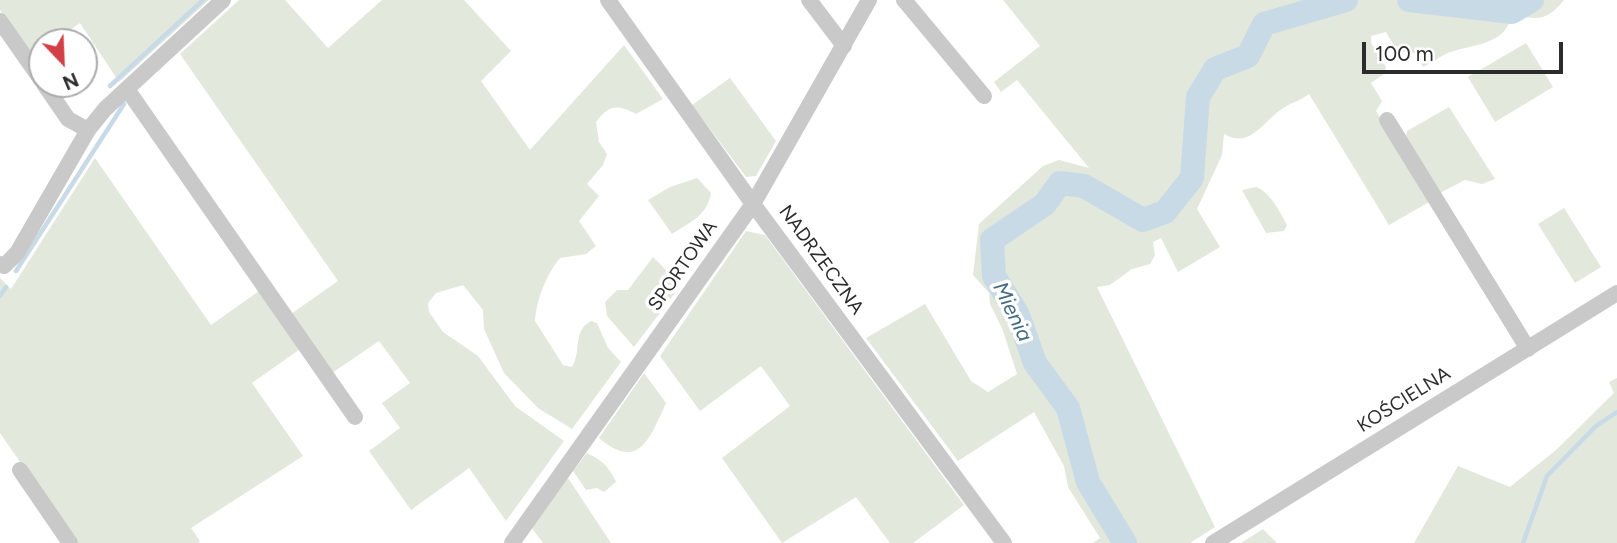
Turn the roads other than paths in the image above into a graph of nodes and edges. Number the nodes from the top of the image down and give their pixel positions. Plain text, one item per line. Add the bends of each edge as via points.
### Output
1 (223, 0) edge
2 (608, 0) edge
3 (809, 0) edge
4 (869, 0) edge
5 (904, 0) edge
6 (0, 21) edge
7 (844, 47) junction
8 (28, 61) edge
9 (127, 89) junction
10 (984, 96) dead end
11 (53, 98) edge
12 (1387, 121) dead end
13 (88, 130) junction
14 (753, 204) junction
15 (2, 265) edge
16 (1617, 293) edge
17 (1528, 349) junction
18 (355, 417) dead end
19 (20, 470) dead end
20 (514, 542) edge
21 (70, 543) edge
22 (1004, 543) edge
23 (1213, 543) edge

1 - 9 street
2 - 14 street, NADRZECZNA
3 - 7 street
4 - 7 street, SPORTOWA
5 - 10 street
6 - 8 street
7 - 14 street, SPORTOWA
9 - 13 street
9 - 18 street
11 - 13 street via 68,119
12 - 17 street
13 - 15 street via 17,253
14 - 20 street, SPORTOWA
14 - 22 street, NADRZECZNA
16 - 17 street, KOŚCIELNA
17 - 23 street, KOŚCIELNA
19 - 21 street

